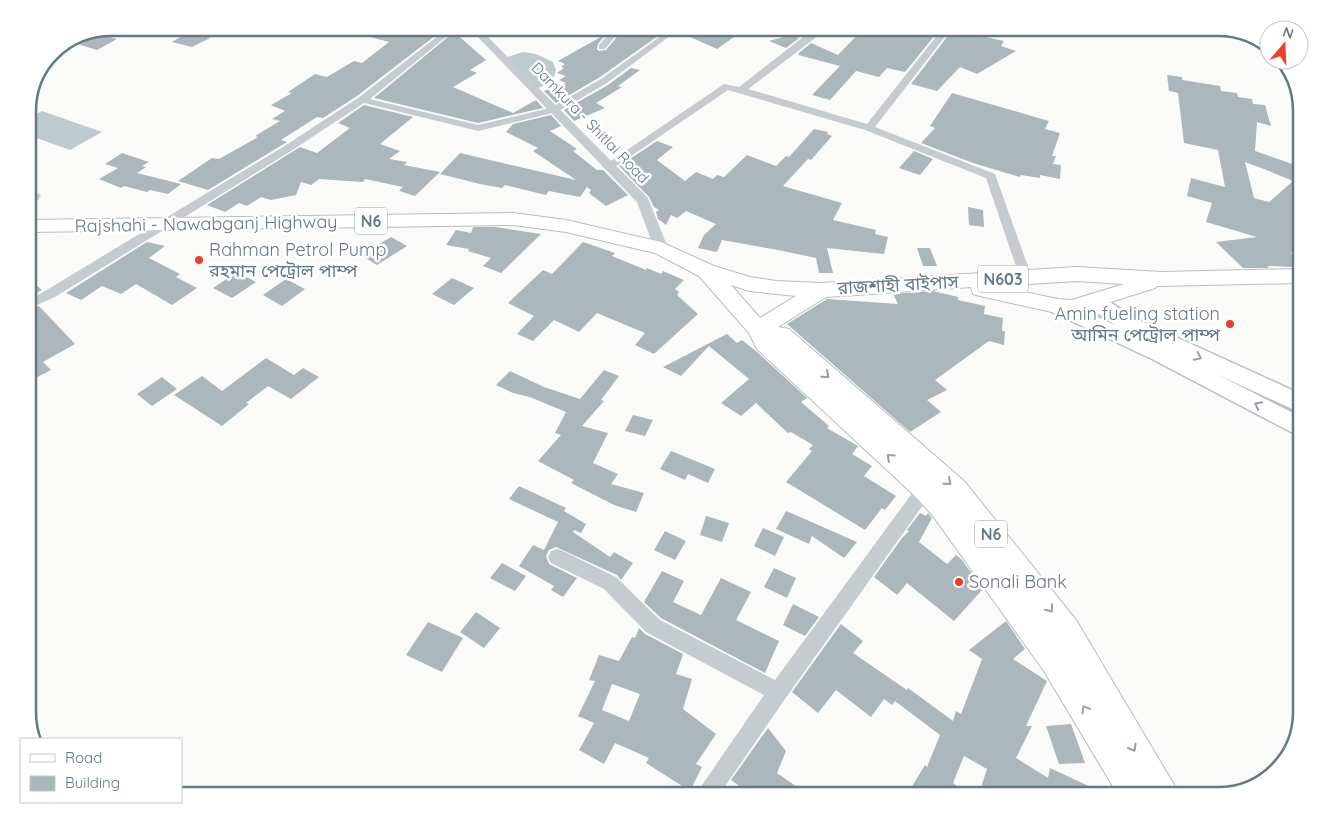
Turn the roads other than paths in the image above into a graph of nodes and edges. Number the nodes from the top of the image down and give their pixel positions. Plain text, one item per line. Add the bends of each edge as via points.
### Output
1 (443, 36) edge
2 (482, 36) edge
3 (612, 36) edge
4 (666, 36) edge
5 (812, 36) edge
6 (941, 36) edge
7 (602, 47) dead end
8 (741, 90) junction
9 (362, 100) junction
10 (553, 110) junction
11 (869, 128) junction
12 (608, 167) junction
13 (161, 224) junction
14 (36, 226) edge
15 (660, 248) junction
16 (706, 271) junction
17 (1077, 274) junction
18 (1293, 276) edge
19 (1026, 278) junction
20 (1161, 278) junction
21 (941, 283) junction
22 (821, 290) junction
23 (36, 301) edge
24 (1094, 301) junction
25 (1058, 306) junction
26 (758, 329) junction
27 (1293, 400) edge
28 (1293, 423) edge
29 (925, 488) junction
30 (557, 557) dead end
31 (778, 692) junction
32 (713, 787) edge
33 (1132, 787) edge
34 (1156, 787) edge

1 - 9 street
2 - 10 street, Damkura - Shitlai Road
3 - 7 street
4 - 10 street via 604,81
5 - 8 street
6 - 11 street
8 - 11 street
8 - 12 street via 727,86
9 - 10 street via 478,128
9 - 13 street
10 - 12 street, Damkura - Shitlai Road
11 - 19 street via 991,176
12 - 15 street, Damkura - Shitlai Road via 643,201
13 - 14 highway, Rajshahi - Nawabganj Highway / N6
13 - 15 highway, Rajshahi - Nawabganj Highway / N6 via 513,219 566,226
13 - 23 street
15 - 16 highway, Rajshahi - Nawabganj Highway / N6
16 - 22 highway, রাজশাহী বাইপাস / N603 via 749,284
16 - 26 highway, N6
17 - 19 highway, রাজশাহী বাইপাস / N603
17 - 20 highway, রাজশাহী বাইপাস / N603
17 - 24 highway
18 - 20 highway, রাজশাহী বাইপাস / N603
19 - 21 highway, রাজশাহী বাইপাস / N603
20 - 24 highway
21 - 22 highway, রাজশাহী বাইপাস / N603
21 - 25 highway, N603
22 - 26 highway
24 - 25 highway via 1073,307
24 -> 27 main road via 1128,323
28 -> 25 main road
29 -> 26 highway, N6 via 765,343
26 -> 34 highway, N6 via 781,335 955,489 1066,630
29 - 31 street
33 -> 29 highway, N6 via 1055,661
30 - 31 street via 610,582 653,626
31 - 32 street

